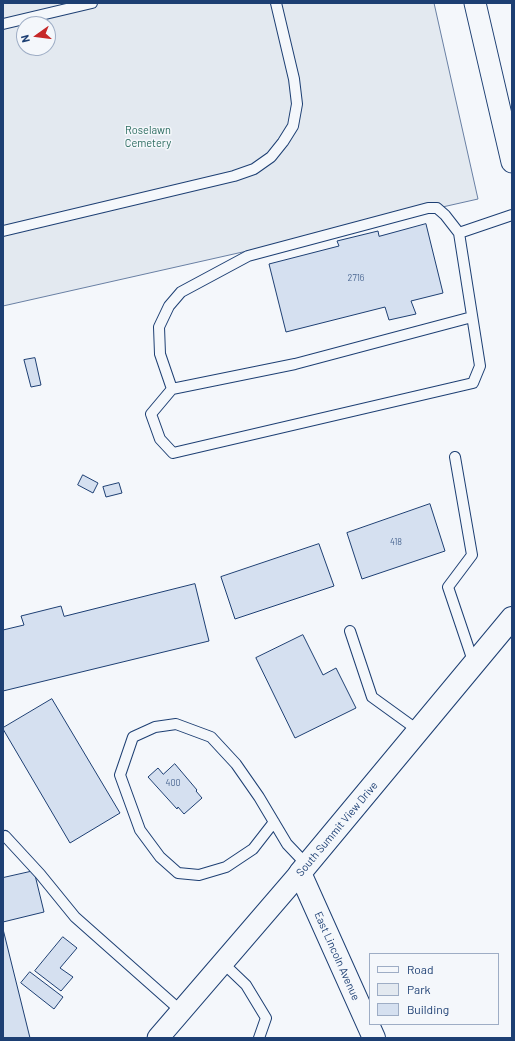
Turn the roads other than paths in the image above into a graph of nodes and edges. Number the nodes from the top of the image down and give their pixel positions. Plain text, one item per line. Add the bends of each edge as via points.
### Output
1 (92, 3) edge
2 (276, 3) edge
3 (475, 3) edge
4 (3, 24) edge
5 (512, 162) edge
6 (512, 215) edge
7 (3, 231) edge
8 (459, 233) junction
9 (472, 317) junction
10 (172, 389) junction
11 (455, 457) dead end
12 (512, 618) edge
13 (350, 630) dead end
14 (474, 664) junction
15 (419, 731) junction
16 (274, 822) junction
17 (3, 837) edge
18 (304, 869) junction
19 (223, 963) junction
20 (182, 1011) junction
21 (158, 1038) edge
22 (259, 1038) edge
23 (374, 1038) edge

1 - 4 lane
2 - 7 lane via 294,79 297,104 293,126 271,157 254,169 234,176
3 - 5 street
6 - 8 lane
8 - 9 lane
8 - 10 lane via 438,208 428,208 248,256 181,292 169,306 159,327 160,354
9 - 10 lane via 295,364
9 - 10 lane via 480,366 473,383 173,452 160,439 151,414
11 - 14 lane via 472,555 448,587
12 - 14 street, South Summit View Drive
13 - 15 lane via 372,697
14 - 15 street, South Summit View Drive
15 - 18 street, South Summit View Drive
16 - 16 lane via 236,764 211,737 176,724 155,726 133,737 120,776 140,830 160,857 178,873 199,875 226,867 253,850
16 - 18 lane
17 - 20 lane via 5,836 40,874 75,917
18 - 19 street, South Summit View Drive
18 - 23 street, East Lincoln Avenue
19 - 20 street, South Summit View Drive
19 - 22 lane via 246,985 266,1018
20 - 21 street, South Summit View Drive

